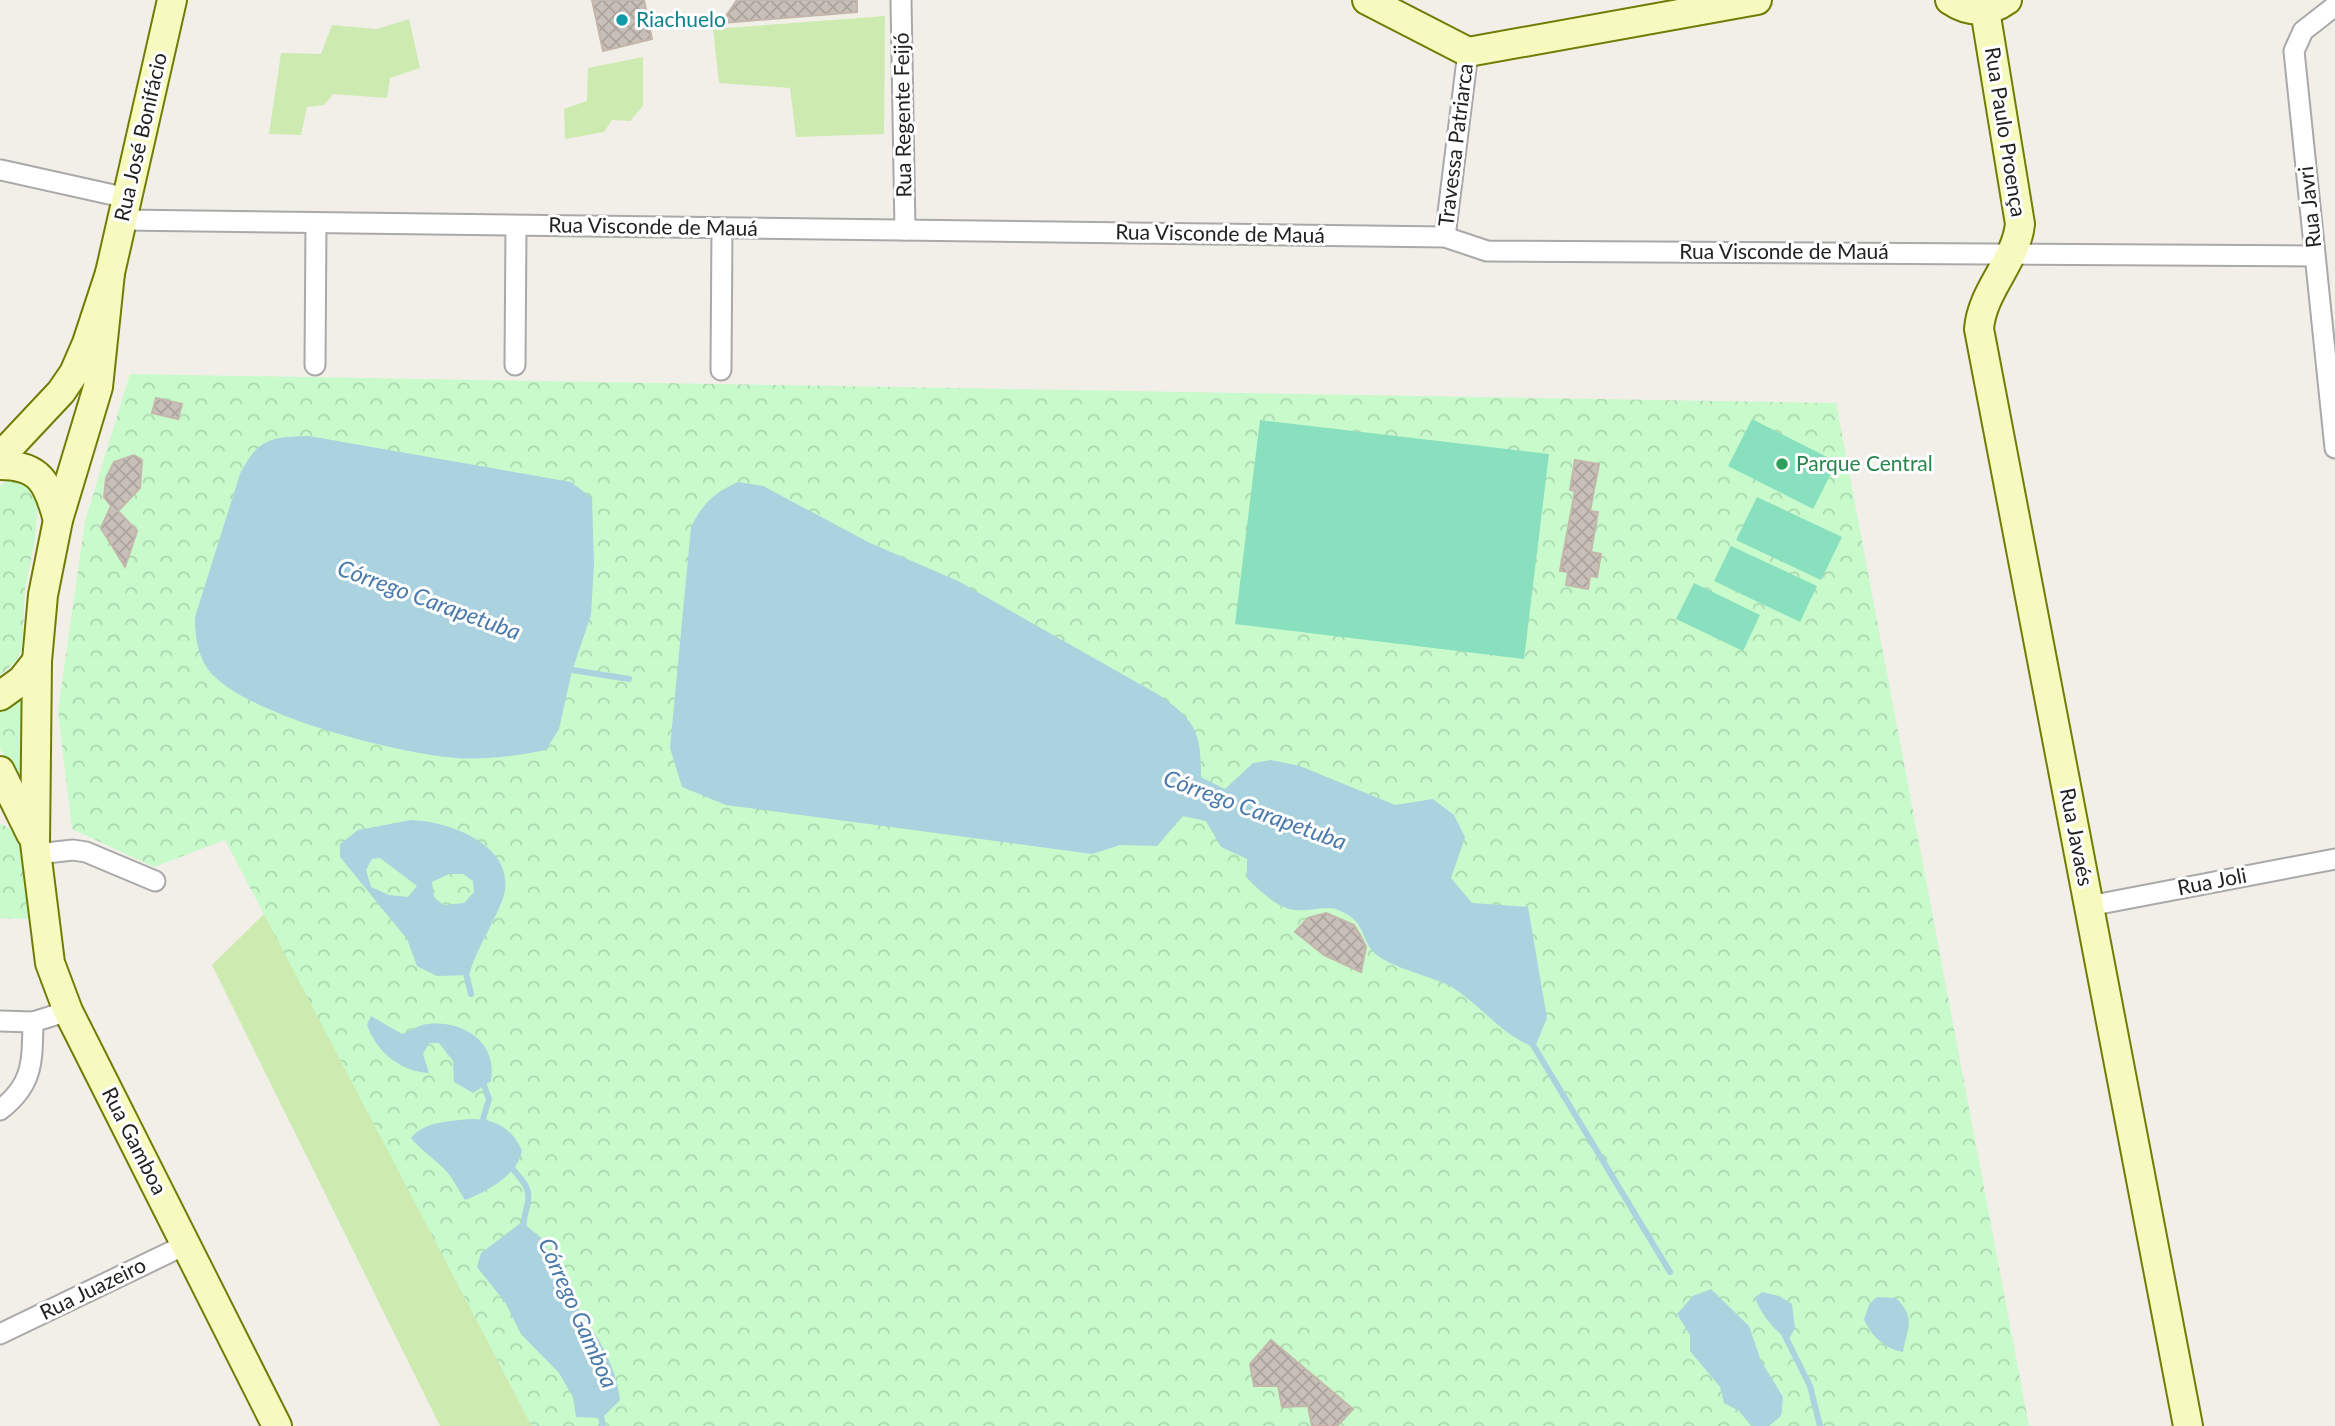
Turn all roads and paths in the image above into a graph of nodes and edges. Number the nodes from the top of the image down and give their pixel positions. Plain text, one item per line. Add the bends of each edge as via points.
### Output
1 (172, 0) edge
2 (901, 0) edge
3 (1367, 0) edge
4 (1757, 0) edge
5 (1950, 0) edge
6 (1996, 5) edge
7 (2335, 6) edge
8 (1468, 52) junction
9 (1, 170) edge
10 (125, 209) junction
11 (316, 223) junction
12 (516, 226) junction
13 (722, 228) junction
14 (905, 230) junction
15 (1445, 237) junction
16 (2011, 253) junction
17 (2315, 256) junction
18 (110, 273) junction
19 (2329, 337) edge
20 (315, 365) dead end
21 (515, 365) dead end
22 (722, 370) dead end
23 (2335, 448) edge
24 (0, 457) edge
25 (0, 465) edge
26 (58, 520) junction
27 (37, 660) junction
28 (0, 695) edge
29 (0, 771) edge
30 (36, 849) junction
31 (2335, 859) edge
32 (155, 881) dead end
33 (2089, 906) junction
34 (68, 1011) junction
35 (0, 1021) edge
36 (33, 1021) junction
37 (0, 1110) edge
38 (187, 1244) junction
39 (0, 1334) edge
40 (277, 1426) edge
41 (2188, 1426) edge

1 - 10 street, Rua José Bonifácio
2 - 14 street, Rua Regente Feijó
3 - 8 street
4 - 8 street
5 - 6 street via 1963,7
6 - 16 street, Rua Paulo Proença via 2020,224
7 - 17 street, Rua Javri via 2303,31 2294,51
8 - 15 street, Travessa Patriarca
9 - 10 street, Rua Visconde de Mauá
10 - 11 street, Rua Visconde de Mauá
10 - 18 street, Rua José Bonifácio
11 - 12 street, Rua Visconde de Mauá
11 - 20 street
12 - 13 street, Rua Visconde de Mauá
12 - 21 street
13 - 14 street, Rua Visconde de Mauá
13 - 22 street
14 - 15 street, Rua Visconde de Mauá
15 - 16 street, Rua Visconde de Mauá via 1487,251
16 - 17 street, Rua Visconde de Mauá
16 - 33 street, Rua Javaés via 1980,313 1979,329
17 - 19 street, Rua Javri
18 - 24 street, Rua José Bonifácio via 74,373
18 - 26 street, Rua José Bonifácio via 98,387
19 - 23 street, Rua Javri
25 - 26 street via 28,468 37,474 50,491
26 - 27 street, Rua José Bonifácio via 43,595
27 - 28 street via 22,680
27 - 30 street, Rua Gamboa
29 - 30 street, Rua Gamboa
30 - 32 street via 86,852
30 - 34 street, Rua Gamboa via 50,963
31 - 33 street, Rua Joli
33 - 41 street, Rua Javaés
34 - 36 street
34 - 38 street, Rua Gamboa
35 - 36 street
36 - 37 street via 32,1062 26,1083
38 - 39 street, Rua Juazeiro
38 - 40 street, Rua Gamboa

